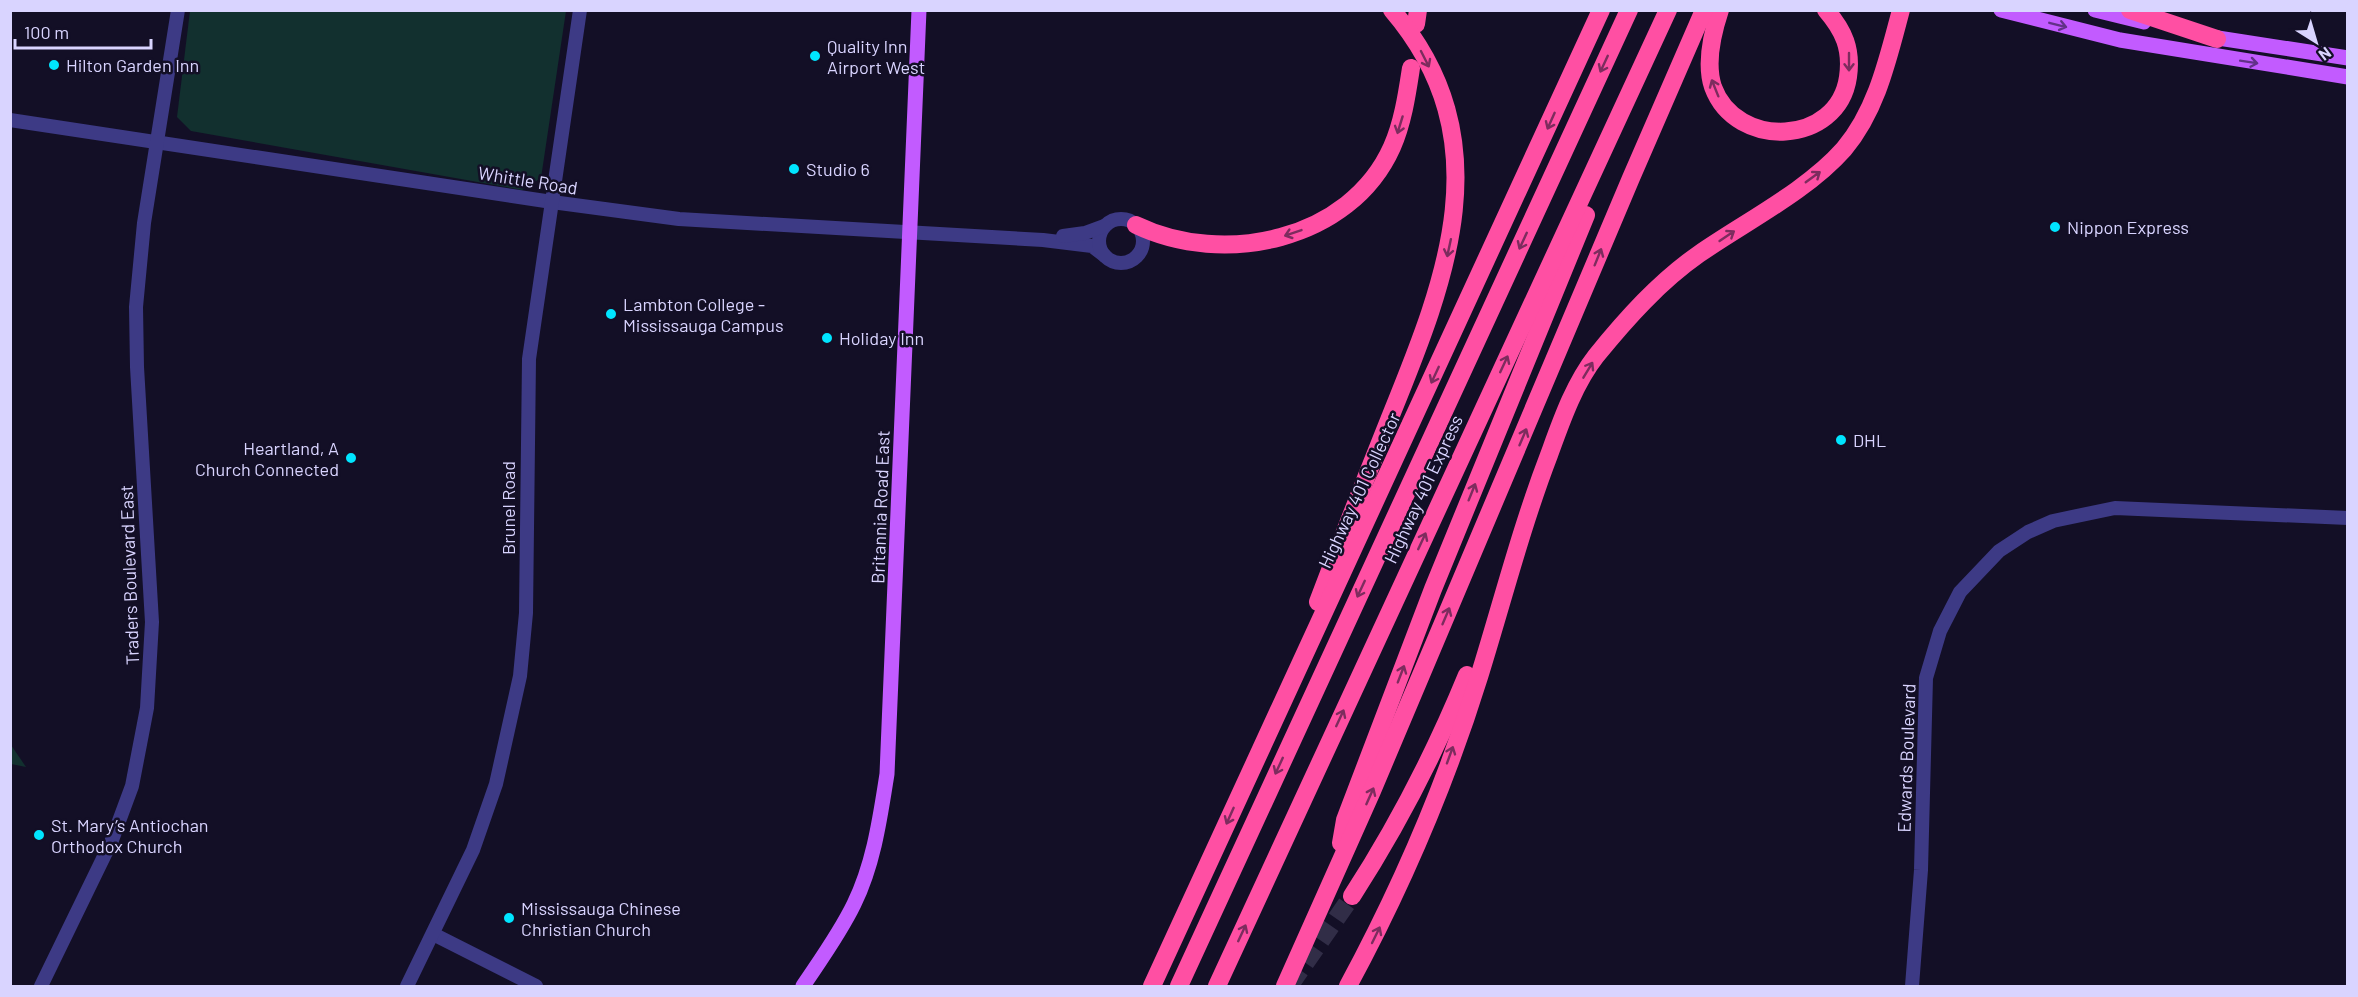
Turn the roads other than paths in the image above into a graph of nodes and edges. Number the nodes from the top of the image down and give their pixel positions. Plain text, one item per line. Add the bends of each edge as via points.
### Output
1 (178, 10) edge
2 (580, 10) edge
3 (919, 10) edge
4 (1392, 10) edge
5 (1601, 10) edge
6 (1629, 10) edge
7 (1704, 10) edge
8 (1720, 10) edge
9 (1826, 10) edge
10 (1901, 10) edge
11 (2001, 10) edge
12 (2095, 10) edge
13 (2130, 10) edge
14 (1665, 17) edge
15 (2217, 39) junction
16 (2348, 58) edge
17 (1411, 68) dead end
18 (2348, 77) edge
19 (10, 120) edge
20 (158, 143) junction
21 (552, 202) junction
22 (1136, 225) junction
23 (1104, 226) junction
24 (910, 234) junction
25 (1043, 240) junction
26 (1105, 256) junction
27 (2348, 518) edge
28 (1503, 590) junction
29 (1271, 724) junction
30 (1337, 868) junction
31 (1352, 896) tunnel mouth
32 (433, 934) junction
33 (41, 987) edge
34 (407, 987) edge
35 (536, 987) edge
36 (803, 987) edge
37 (1152, 987) edge
38 (1179, 987) edge
39 (1217, 987) edge
40 (1285, 987) edge
41 (1348, 987) edge
42 (1912, 987) edge

1 - 20 street, Traders Boulevard East
2 - 21 street, Brunel Road
3 - 24 main road, Britannia Road East
4 -> 29 highway via 1423,53 1446,111 1457,172 1452,232 1426,325
5 -> 29 highway, Highway 401 Collector via 1365,529
6 -> 38 highway, Highway 401 Express
30 -> 7 highway
9 -> 8 highway via 1847,42 1847,82 1839,102 1814,125 1782,133 1759,129 1737,118 1713,87 1710,62
28 -> 10 highway via 1561,422 1594,359 1645,299 1695,257 1819,173 1844,148 1866,117 1881,82
11 -> 18 main road via 2120,40
12 - 15 main road
13 - 15 highway
30 -> 14 highway via 1345,820 1433,589
39 -> 14 highway, Highway 401 Express
15 - 16 main road
17 -> 22 highway via 1401,123 1382,165 1360,192 1324,219 1290,235 1251,243 1177,241
19 - 20 street, Whittle Road
20 - 21 street, Whittle Road
20 - 33 street, Traders Boulevard East via 144,223 136,307 152,622 147,708 132,786 112,840
21 - 24 street, Whittle Road via 731,223
21 - 32 street, Brunel Road via 529,359 526,613 520,676 496,784 473,850
22 - 23 street via 1122,218
22 - 26 street via 1143,243 1137,257 1123,263
23 - 25 street, Whittle Road
23 - 26 street via 1098,240
24 - 25 street, Whittle Road
24 - 36 main road, Britannia Road East via 887,774 878,829 854,904
25 - 26 street, Whittle Road via 1092,246
27 - 42 street, Edwards Boulevard via 2115,508 2053,521 1999,550 1960,592 1940,631 1926,678 1921,870
28 - 31 highway via 1426,771
41 -> 28 highway via 1418,843 1479,678
29 -> 37 highway, Highway 401 Collector
30 - 40 highway
32 - 34 street, Brunel Road
32 - 35 street

